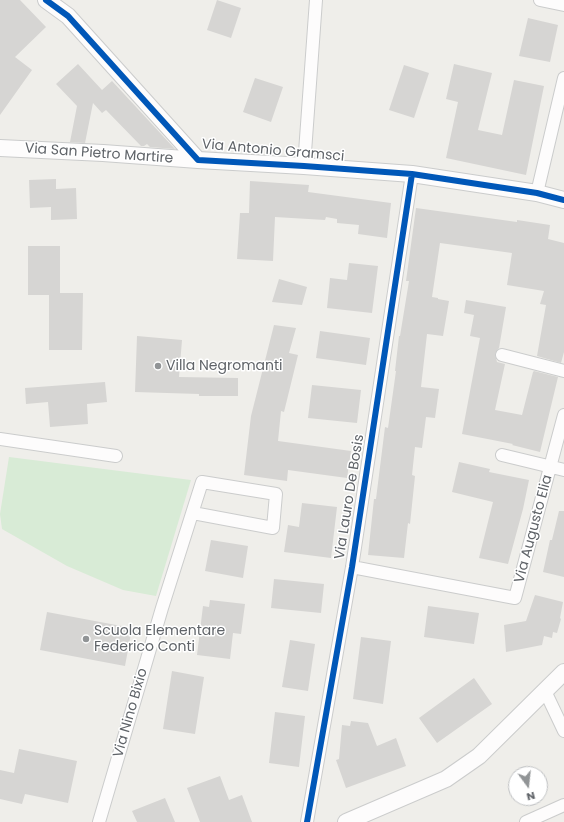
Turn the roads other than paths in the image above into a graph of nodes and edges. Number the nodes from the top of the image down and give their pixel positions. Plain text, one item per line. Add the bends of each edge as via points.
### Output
1 (46, 0) edge
2 (316, 0) edge
3 (540, 0) edge
4 (564, 5) edge
5 (564, 78) edge
6 (0, 148) edge
7 (198, 160) junction
8 (304, 166) junction
9 (412, 174) junction
10 (537, 193) junction
11 (564, 200) edge
12 (502, 355) dead end
13 (564, 371) edge
14 (564, 415) edge
15 (0, 439) edge
16 (502, 455) dead end
17 (116, 456) dead end
18 (550, 466) junction
19 (564, 470) edge
20 (193, 513) junction
21 (352, 567) junction
22 (564, 672) edge
23 (545, 691) junction
24 (564, 731) edge
25 (564, 805) edge
26 (99, 822) edge
27 (307, 822) edge
28 (346, 822) edge
29 (526, 822) edge

1 - 7 street, Via Antonio Gramsci via 68,16
2 - 8 street
3 - 4 street
5 - 10 street
6 - 7 street, Via San Pietro Martire
7 - 8 street, Via Antonio Gramsci
8 - 9 street, Via Antonio Gramsci
9 - 10 street, Via Antonio Gramsci
9 - 21 street, Via Lauro De Bosis
10 - 11 street, Via Antonio Gramsci
12 - 13 street
14 - 18 street, Via Augusto Elia
15 - 17 street
16 - 18 street
18 - 19 street
18 - 21 street, Via Augusto Elia via 515,598
20 - 20 street, Via Nino Bixio via 202,482 276,494 273,528
20 - 26 street, Via Nino Bixio via 162,608
21 - 27 street, Via Lauro De Bosis
22 - 23 street
23 - 24 street
23 - 28 street via 479,756 446,779
25 - 29 street

